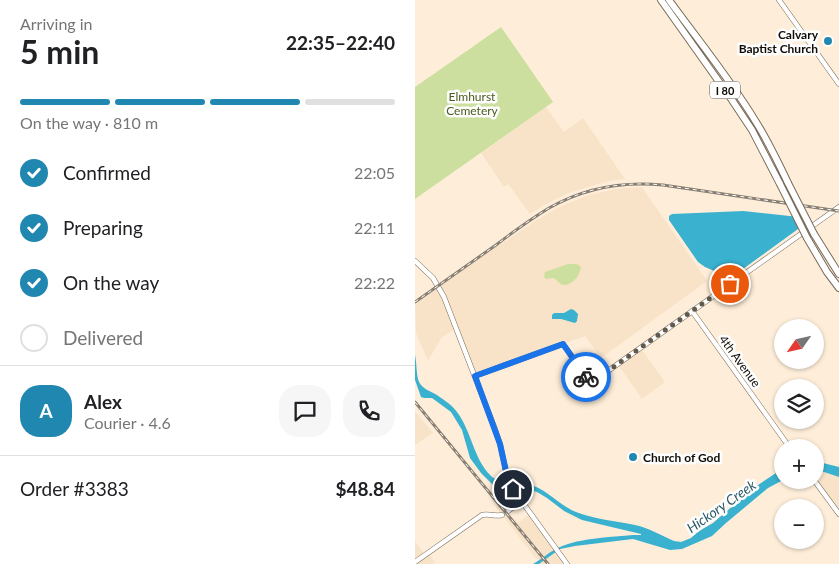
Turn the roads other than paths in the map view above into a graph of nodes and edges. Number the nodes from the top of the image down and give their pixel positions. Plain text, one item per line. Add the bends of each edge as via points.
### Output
1 (661, 0) edge
2 (669, 0) edge
3 (779, 0) edge
4 (839, 84) edge
5 (839, 207) edge
6 (811, 236) junction
7 (415, 261) edge
8 (839, 274) edge
9 (839, 288) edge
10 (692, 311) junction
11 (475, 376) junction
12 (784, 439) edge
13 (821, 489) edge
14 (522, 501) junction
15 (508, 511) dead end
16 (839, 514) edge
17 (502, 515) dead end
18 (415, 562) edge
19 (567, 564) edge

1 - 6 highway, I 80, bridge via 752,130
2 - 6 highway, I 80, bridge via 756,122
3 - 4 street
5 - 10 street
6 - 8 highway, I 80
6 - 9 highway, I 80 via 819,258
7 - 11 street via 441,290
10 - 11 street via 591,383 563,344
10 - 12 street, 4th Avenue
11 - 14 street via 500,444 507,476
13 - 16 street
14 - 15 street
14 - 19 street
17 - 18 street via 482,515

